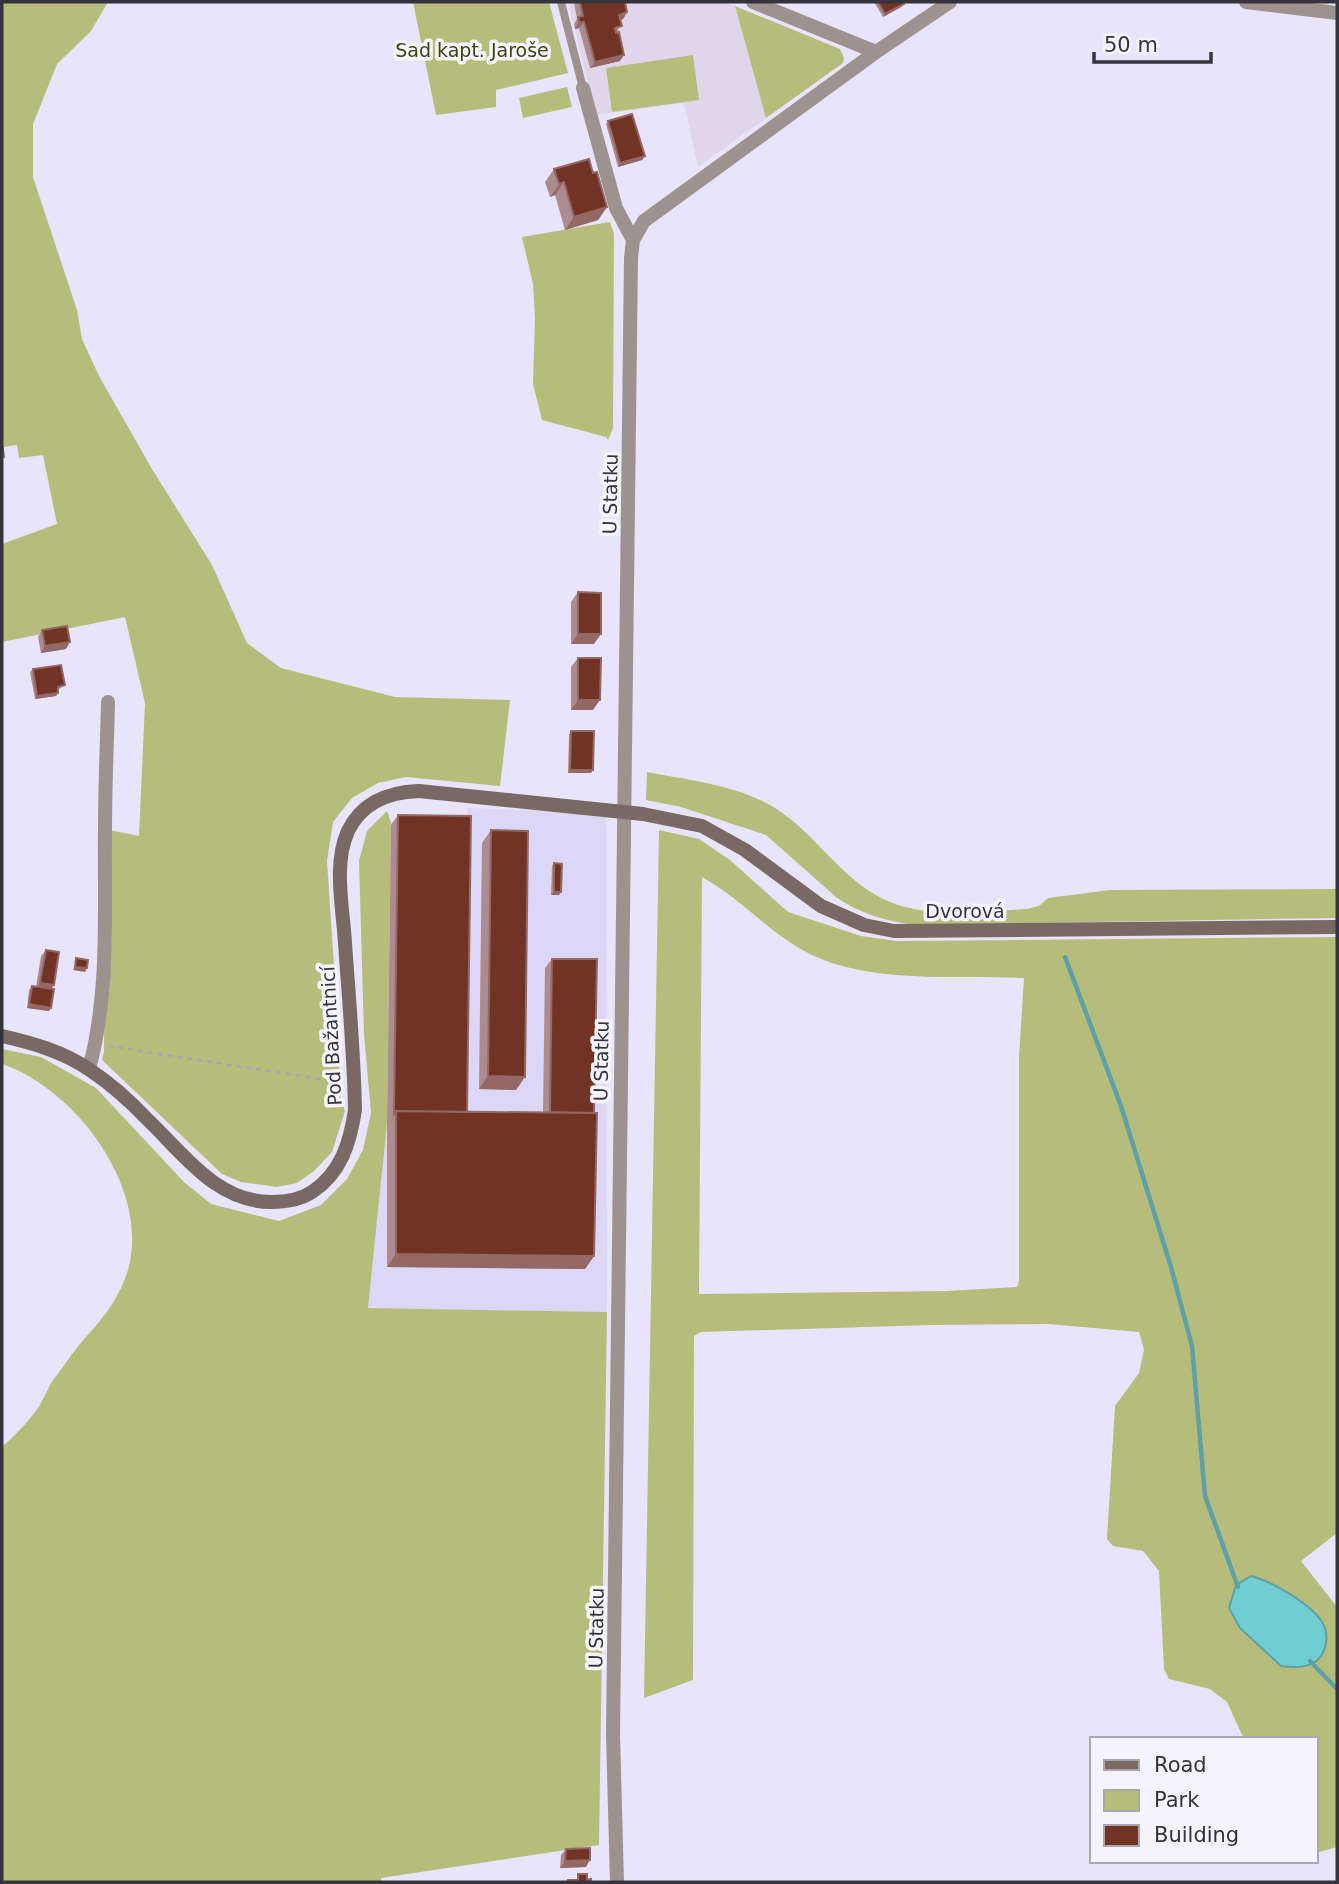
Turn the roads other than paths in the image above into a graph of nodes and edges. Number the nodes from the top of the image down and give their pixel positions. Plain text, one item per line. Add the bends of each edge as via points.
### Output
1 (561, 2) edge
2 (753, 2) edge
3 (950, 2) edge
4 (1246, 2) edge
5 (1337, 13) edge
6 (876, 52) junction
7 (583, 88) joint
8 (633, 240) junction
9 (108, 702) dead end
10 (624, 812) junction
11 (1337, 927) edge
12 (2, 1035) edge
13 (89, 1069) junction
14 (617, 1882) edge

1 - 7 lane
2 - 6 street
3 - 6 street
4 - 5 street
6 - 8 street via 656,211
7 - 8 street via 616,208
8 - 10 street, U Statku
9 - 13 street via 106,933 96,1044
10 - 11 street, Dvorová via 702,826 745,850 821,906 857,923 894,931
10 - 13 street, Pod Bažantnicí via 419,791 391,794 360,813 347,834 341,868 355,1111 352,1135 337,1168 303,1198 259,1202 221,1188
10 - 14 street, U Statku via 613,1735
12 - 13 street, Pod Bažantnicí via 47,1048

